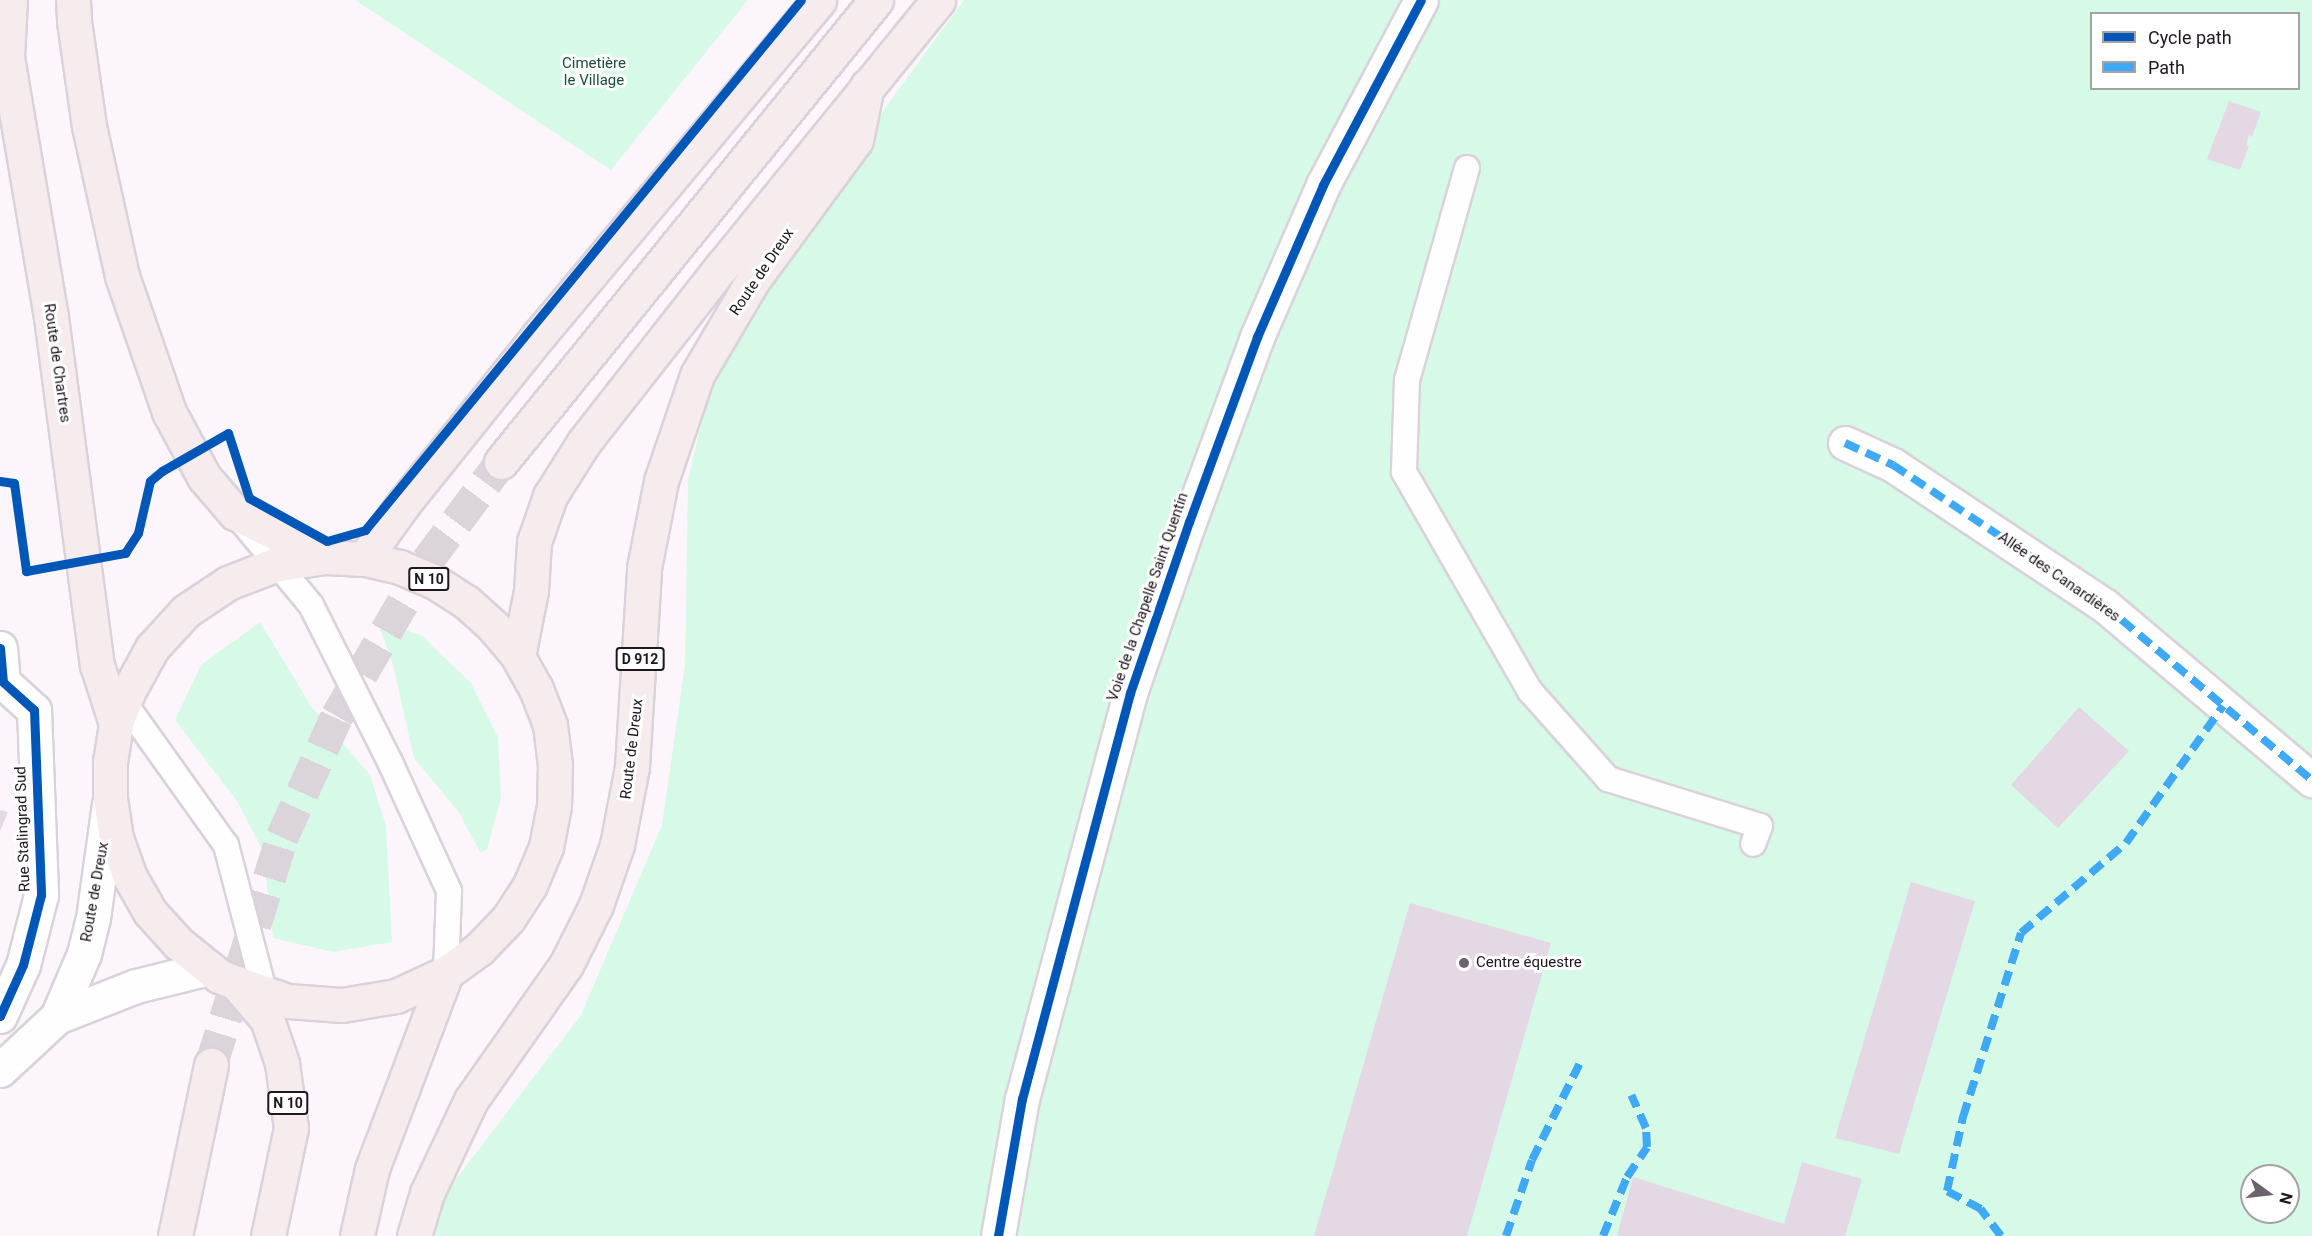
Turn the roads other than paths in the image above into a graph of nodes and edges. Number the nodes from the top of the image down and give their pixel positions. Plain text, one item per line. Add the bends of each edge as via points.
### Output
1 (10, 0) edge
2 (74, 0) edge
3 (819, 0) edge
4 (876, 0) edge
5 (938, 0) edge
6 (1421, 0) edge
7 (867, 86) junction
8 (1467, 168) dead end
9 (1845, 443) dead end
10 (501, 462) tunnel mouth
11 (235, 513) junction
12 (325, 557) junction
13 (364, 559) junction
14 (277, 564) junction
15 (0, 648) edge
16 (518, 656) junction
17 (2, 682) edge
18 (120, 713) junction
19 (2312, 780) edge
20 (110, 798) junction
21 (1753, 844) dead end
22 (446, 973) junction
23 (237, 981) junction
24 (0, 1016) edge
25 (57, 1017) junction
26 (211, 1065) tunnel mouth
27 (0, 1070) edge
28 (175, 1236) edge
29 (268, 1236) edge
30 (357, 1236) edge
31 (414, 1236) edge
32 (998, 1236) edge

1 - 18 main road, Route de Chartres / N 10 via 7,57 51,317 97,665
2 - 11 main road, N 10 via 90,126 122,276 169,412 204,477
3 - 13 main road via 540,334
4 - 10 main road
5 - 7 main road, Route de Dreux
6 - 32 street, Voie de la Chapelle Saint Quentin via 1323,185 1257,338 1134,682 1022,1099
7 - 16 main road, Route de Dreux via 584,442 550,496 534,542 531,591
7 - 31 main road, Route de Dreux / D 912 via 856,140 753,280 697,375 661,481 644,568 632,767 617,845 596,905 566,965 471,1100 427,1193
8 - 21 lane via 1407,380 1404,472 1530,692 1608,779 1760,826
9 - 19 street, Allée des Canardières via 1893,465 2104,605
11 - 12 main road, N 10
11 - 14 lane
12 - 13 main road, N 10
12 - 14 main road, N 10
13 - 16 main road, N 10 via 400,567 435,582 494,627
14 - 18 main road, N 10 via 228,583 186,611 152,648
14 - 22 lane via 311,605 449,891
15 - 17 street, Rue Stalingrad Sud
16 - 22 main road, N 10 via 550,725 555,765 554,806 546,847 530,885 508,919 479,949
17 - 24 street, Rue Stalingrad Sud via 34,710 41,895 23,965
18 - 20 main road, N 10 via 110,761
18 - 23 lane via 226,845
20 - 23 main road, N 10 via 116,838 130,877 150,912 178,943
20 - 25 street, Route de Dreux via 93,918 84,954
22 - 23 main road, N 10 via 396,996 342,1005 288,1001
22 - 30 main road via 372,1169
23 - 25 street, Route de Dreux via 136,986
23 - 29 main road, N 10 via 267,1019 282,1063 291,1128
25 - 27 street, Route de Dreux
26 - 28 main road

